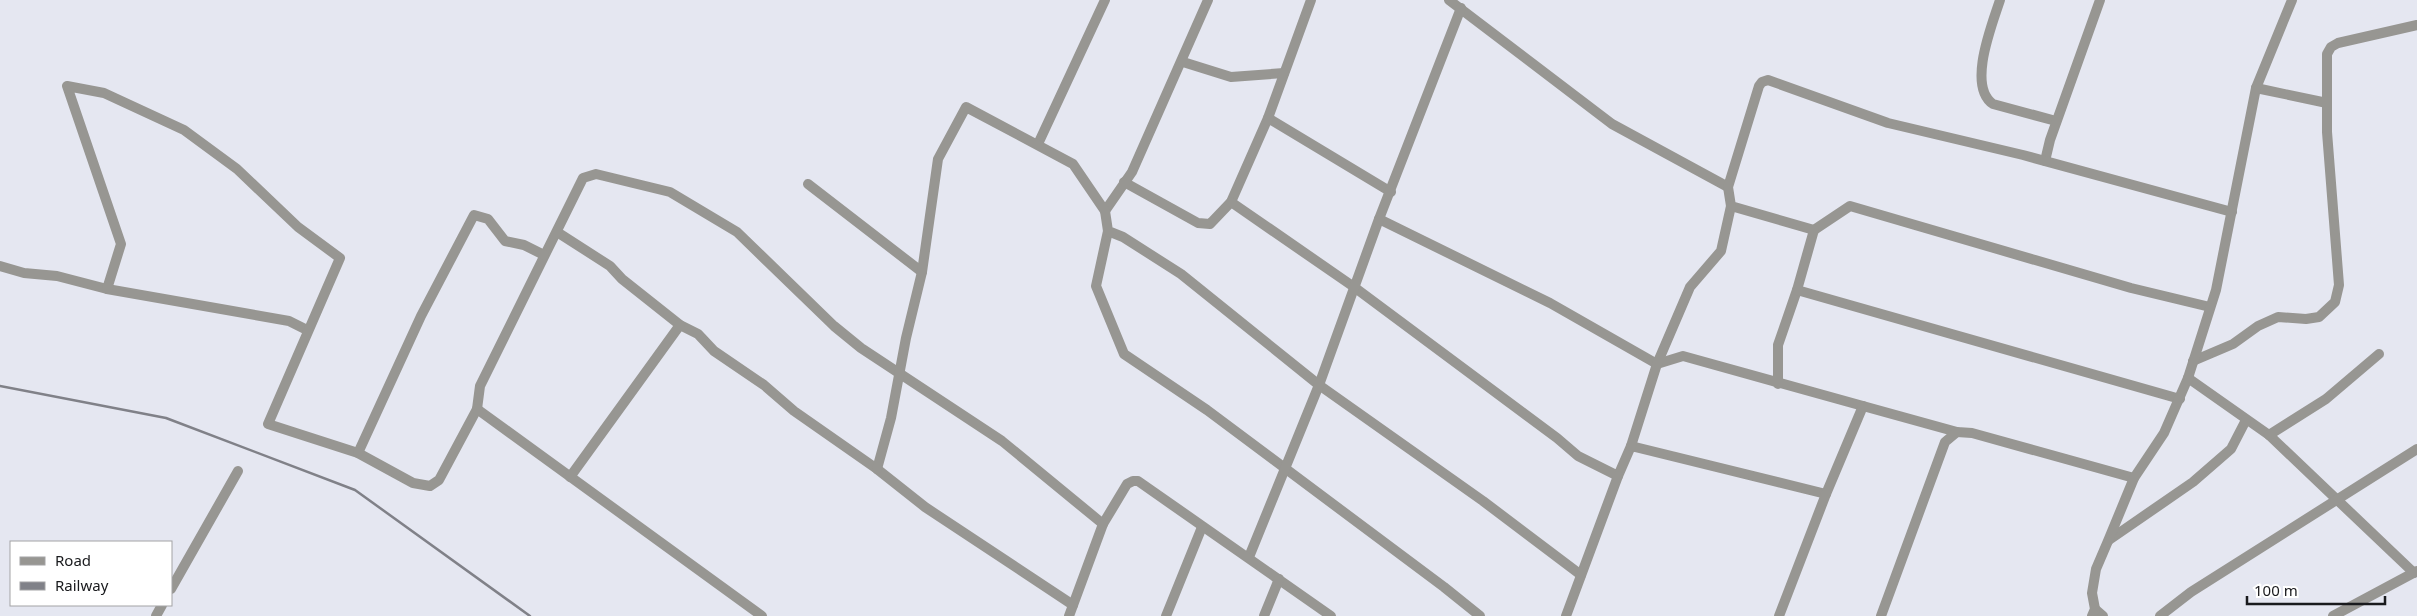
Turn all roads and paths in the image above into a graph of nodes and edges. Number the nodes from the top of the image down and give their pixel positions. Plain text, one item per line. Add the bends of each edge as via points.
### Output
1 (1105, 0) edge
2 (1208, 0) edge
3 (1312, 0) edge
4 (1449, 0) edge
5 (2000, 0) edge
6 (2100, 0) edge
7 (2292, 0) edge
8 (1461, 8) junction
9 (2417, 25) edge
10 (1183, 62) junction
11 (1284, 73) junction
12 (2256, 88) junction
13 (2327, 103) junction
14 (1268, 118) junction
15 (2056, 121) junction
16 (1038, 144) junction
17 (2045, 161) junction
18 (1124, 182) junction
19 (808, 184) dead end
20 (1728, 187) junction
21 (1391, 192) junction
22 (1231, 202) junction
23 (1731, 206) junction
24 (1105, 211) junction
25 (2232, 212) junction
26 (1379, 219) junction
27 (1814, 230) junction
28 (1108, 231) junction
29 (557, 232) junction
30 (544, 255) junction
31 (0, 266) edge
32 (922, 272) junction
33 (1354, 287) junction
34 (107, 288) junction
35 (1798, 290) junction
36 (2210, 308) junction
37 (680, 325) junction
38 (307, 330) junction
39 (2379, 354) dead end
40 (2193, 361) junction
41 (1657, 364) junction
42 (899, 372) junction
43 (2188, 378) junction
44 (1778, 384) junction
45 (1319, 385) junction
46 (2180, 398) junction
47 (1864, 406) junction
48 (477, 409) junction
49 (2246, 420) junction
50 (1957, 432) junction
51 (2269, 435) junction
52 (1630, 446) junction
53 (2417, 448) edge
54 (358, 454) junction
55 (1285, 467) junction
56 (877, 469) junction
57 (238, 472) dead end
58 (1618, 476) junction
59 (570, 477) junction
60 (2134, 478) junction
61 (1826, 494) junction
62 (2339, 499) junction
63 (1103, 524) junction
64 (1202, 527) junction
65 (2108, 541) junction
66 (1249, 557) junction
67 (2415, 572) edge
68 (1580, 575) junction
69 (1278, 579) junction
70 (172, 587) edge
71 (1073, 605) junction
72 (2097, 614) edge
73 (762, 616) edge
74 (1069, 616) edge
75 (1166, 616) edge
76 (1264, 616) edge
77 (1330, 616) edge
78 (1480, 616) edge
79 (1566, 616) edge
80 (1779, 616) edge
81 (1881, 616) edge
82 (2160, 616) edge
83 (2333, 616) edge

1 - 16 street
2 - 10 street
3 - 11 street
4 - 8 street
5 - 15 street via 1984,52 1982,86 1986,98 1993,104
6 - 15 street
7 - 12 street
8 - 20 street via 1612,124
8 - 21 street
9 - 13 street via 2331,47 2327,54
10 - 11 street via 1231,77
10 - 18 street via 1132,172
11 - 14 street
12 - 13 street
12 - 25 street
13 - 40 street via 2340,286 2335,302 2313,319 2278,317 2258,326 2233,344
14 - 21 street
14 - 22 street
15 - 17 street
16 - 24 street via 1072,164
16 - 32 street via 966,107 938,159
17 - 20 street via 1888,123 1768,80 1759,86
17 - 25 street
18 - 22 street via 1198,223 1210,224
18 - 24 street
19 - 32 street
20 - 23 street
21 - 26 street
22 - 33 street
23 - 27 street
23 - 41 street via 1721,250 1690,287
24 - 28 street
25 - 36 street
26 - 33 street
26 - 41 street via 1550,303
27 - 35 street
27 - 36 street via 1850,206
28 - 45 street via 1181,274
28 - 55 street via 1096,286 1124,354
29 - 30 street
29 - 37 street via 610,266
29 - 42 street via 583,178 596,174 670,192 737,232 834,326
30 - 48 street via 480,386
30 - 54 street via 524,245 505,241 488,219 474,215 421,316
31 - 34 street
32 - 42 street
33 - 45 street
33 - 58 street via 1578,456
34 - 38 street via 289,321
34 - 38 street via 121,244 67,86 104,93 184,130 237,169 298,227 340,258
35 - 44 street via 1778,345
35 - 46 street
36 - 40 street
37 - 56 street via 698,334 714,351
37 - 59 street
38 - 54 street via 268,424
39 - 51 street via 2326,399
40 - 43 street
41 - 44 street via 1683,356
41 - 52 street
42 - 56 street
42 - 63 street via 1002,441
43 - 46 street
43 - 49 street
44 - 47 street
45 - 55 street
45 - 68 street via 1483,501
46 - 60 street via 2164,433
47 - 50 street
47 - 61 street
48 - 54 street via 439,480 430,486 412,483
48 - 59 street
49 - 51 street
49 - 65 street via 2231,450 2193,482
50 - 60 street via 1972,433
50 - 81 street via 1945,442
51 - 62 street
52 - 58 street
52 - 61 street
53 - 62 street
55 - 66 street
55 - 78 street
56 - 71 street via 925,507
57 - 70 street
58 - 68 street
59 - 73 street
60 - 65 street
61 - 80 street
62 - 67 street
62 - 82 street via 2191,592
63 - 64 street via 1127,484 1138,481
63 - 71 street
64 - 66 street
64 - 75 street
65 - 72 street via 2093,585
66 - 69 street
67 - 83 street
68 - 79 street
69 - 76 street
69 - 77 street
71 - 74 street

